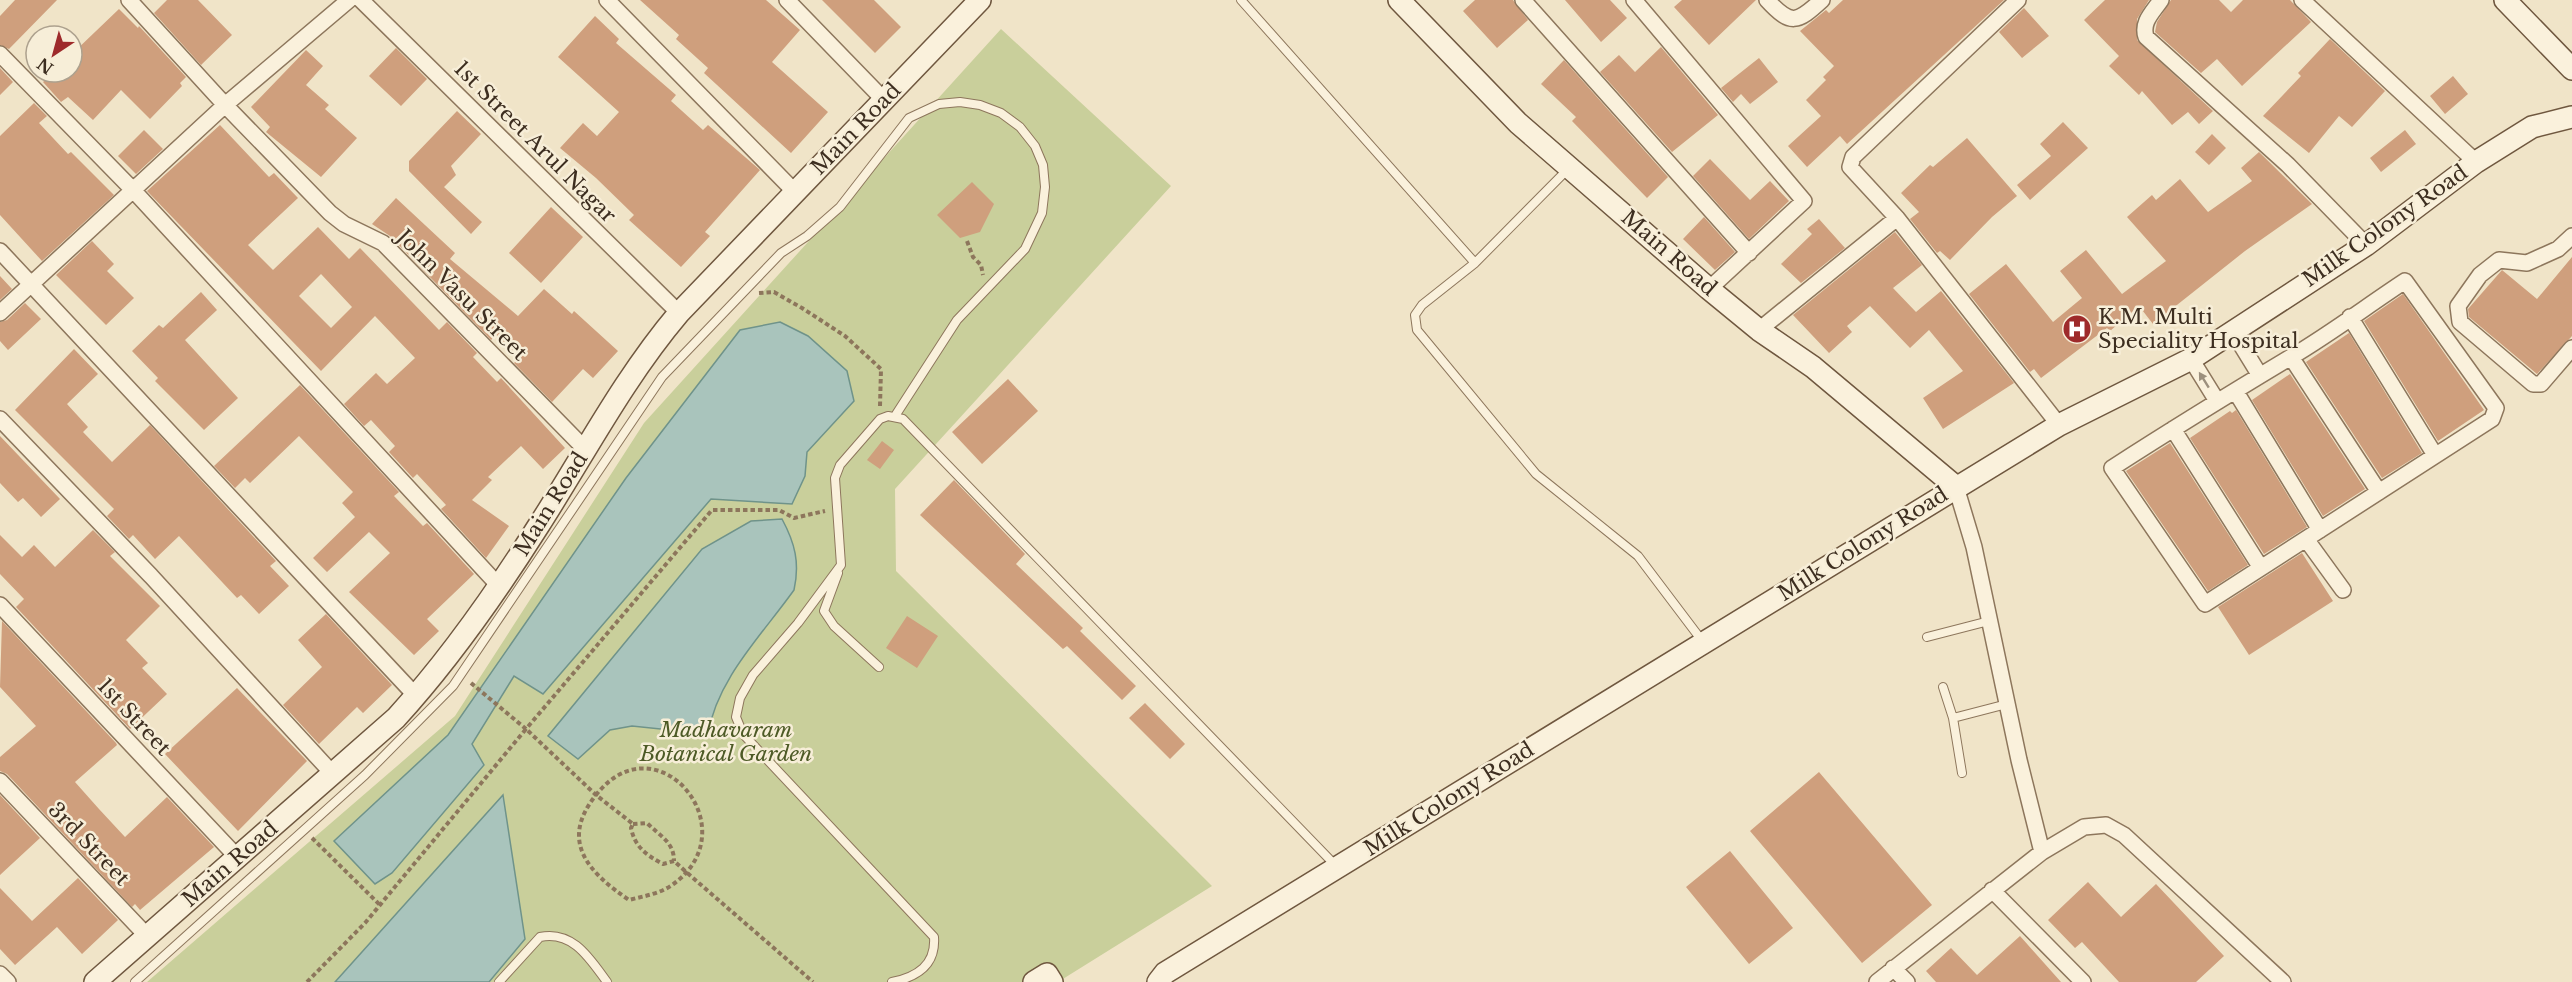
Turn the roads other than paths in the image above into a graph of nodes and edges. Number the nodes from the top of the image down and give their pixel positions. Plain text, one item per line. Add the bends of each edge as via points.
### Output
1 (129, 0) edge
2 (349, 0) edge
3 (361, 0) edge
4 (607, 0) edge
5 (787, 0) edge
6 (1241, 0) edge
7 (1399, 0) edge
8 (1523, 0) edge
9 (1634, 0) edge
10 (1767, 0) edge
11 (1822, 0) edge
12 (2018, 0) edge
13 (2161, 0) edge
14 (2302, 0) edge
15 (2505, 0) edge
16 (971, 3) edge
17 (0, 54) edge
18 (2572, 69) edge
19 (884, 100) junction
20 (225, 105) junction
21 (2572, 117) edge
22 (2476, 162) junction
23 (1569, 167) junction
24 (133, 190) junction
25 (795, 192) junction
26 (1897, 218) junction
27 (2572, 236) edge
28 (2366, 245) junction
29 (0, 251) edge
30 (1749, 253) junction
31 (1475, 263) junction
32 (31, 284) junction
33 (1709, 289) junction
34 (0, 313) edge
35 (680, 313) junction
36 (2350, 317) junction
37 (1760, 330) junction
38 (2232, 330) junction
39 (2572, 348) edge
40 (2291, 357) junction
41 (2191, 359) junction
42 (2259, 374) junction
43 (2236, 392) junction
44 (2217, 401) junction
45 (895, 416) junction
46 (0, 419) edge
47 (2059, 425) junction
48 (2173, 429) junction
49 (585, 449) junction
50 (2435, 455) junction
51 (1956, 487) junction
52 (2379, 492) junction
53 (2320, 530) junction
54 (2306, 539) junction
55 (841, 565) junction
56 (2261, 568) junction
57 (499, 586) junction
58 (2343, 590) dead end
59 (0, 605) edge
60 (1989, 621) junction
61 (1927, 637) dead end
62 (1703, 643) junction
63 (879, 667) dead end
64 (1943, 687) dead end
65 (416, 696) junction
66 (2007, 704) junction
67 (1953, 718) junction
68 (332, 773) junction
69 (1962, 773) dead end
70 (0, 781) edge
71 (2042, 852) junction
72 (238, 858) junction
73 (1337, 867) junction
74 (1992, 890) junction
75 (147, 936) junction
76 (1893, 968) junction
77 (0, 974) edge
78 (8, 982) edge
79 (95, 982) edge
80 (135, 982) edge
81 (500, 982) edge
82 (607, 982) edge
83 (892, 982) edge
84 (1034, 982) edge
85 (1052, 982) edge
86 (1158, 982) edge
87 (1877, 982) edge
88 (1907, 982) edge
89 (2083, 982) edge
90 (2283, 982) edge

1 - 20 street, John Vasu Street
2 - 20 street
3 - 35 street, 1st Street Arul Nagar
4 - 25 street
5 - 19 street
6 - 31 lane
7 - 23 street, Main Road via 1518,123
8 - 30 street
9 - 30 street via 1804,201
10 - 11 street via 1785,18 1793,20 1805,16
12 - 26 street via 1850,161 1853,172
13 - 28 street via 2147,20 2146,38 2288,165
14 - 22 street
15 - 18 street
16 - 19 street, Main Road
17 - 24 street
19 - 25 street, Main Road
20 - 24 street
20 - 49 street, John Vasu Street via 330,213 383,243
21 - 22 street, Milk Colony Road via 2532,127
22 - 28 street, Milk Colony Road
23 - 31 lane
23 - 33 street, Main Road
24 - 32 street
24 - 57 street
25 - 35 street, Main Road
26 - 37 street
26 - 47 street
27 - 39 street via 2558,249 2527,263 2499,260 2480,275 2458,306 2460,322 2533,384 2541,384
28 - 38 street, Milk Colony Road
29 - 32 street
30 - 33 street
31 - 62 lane via 1422,305 1415,315 1418,330 1536,474 1638,556
32 - 34 street
32 - 65 street
33 - 37 street, Main Road
35 - 49 street, Main Road via 646,352
36 - 40 street
36 - 50 street
36 - 50 street via 2405,281 2496,408 2492,418
37 - 51 street, Main Road via 1813,367
38 - 41 street, Milk Colony Road
38 - 42 street
40 - 42 street
40 - 52 street
44 -> 41 street
41 - 47 street, Milk Colony Road
42 - 43 street
43 - 44 street
43 - 53 street
44 - 48 street
45 - 55 lane via 880,419 840,465 835,478
45 - 73 lane via 914,430
45 - 80 lane via 957,320 1025,249 1042,213 1043,165 1035,146 1014,122 980,105 960,102 925,108 909,118 854,192 807,236 781,253 651,391 461,674 393,748
46 - 68 street
47 - 51 street, Milk Colony Road
48 - 56 street
48 - 56 street via 2112,468 2205,604
49 - 57 street, Main Road
50 - 52 street
51 - 60 street via 1974,547
51 - 62 street, Milk Colony Road
52 - 53 street
53 - 54 street
54 - 56 street
54 - 58 street
55 - 63 lane via 824,611 834,626
55 - 83 lane via 753,675 740,698 736,717 743,734 934,937 930,962 910,978
57 - 65 street, Main Road via 471,629
59 - 72 street, 1st Street
60 - 61 lane
60 - 66 street
62 - 73 street, Milk Colony Road
64 - 67 lane
65 - 68 street, Main Road
66 - 67 lane
66 - 71 street
67 - 69 lane
68 - 72 street, Main Road
70 - 75 street, 3rd Street
71 - 74 street
71 - 90 street via 2084,827 2106,825 2124,834
72 - 75 street, Main Road
73 - 86 street, Milk Colony Road via 1166,973
74 - 76 street
74 - 89 street
75 - 79 street, Main Road
76 - 87 street
76 - 88 street
77 - 78 street
81 - 82 lane via 540,937 550,935 572,941
84 - 85 street via 1047,974

